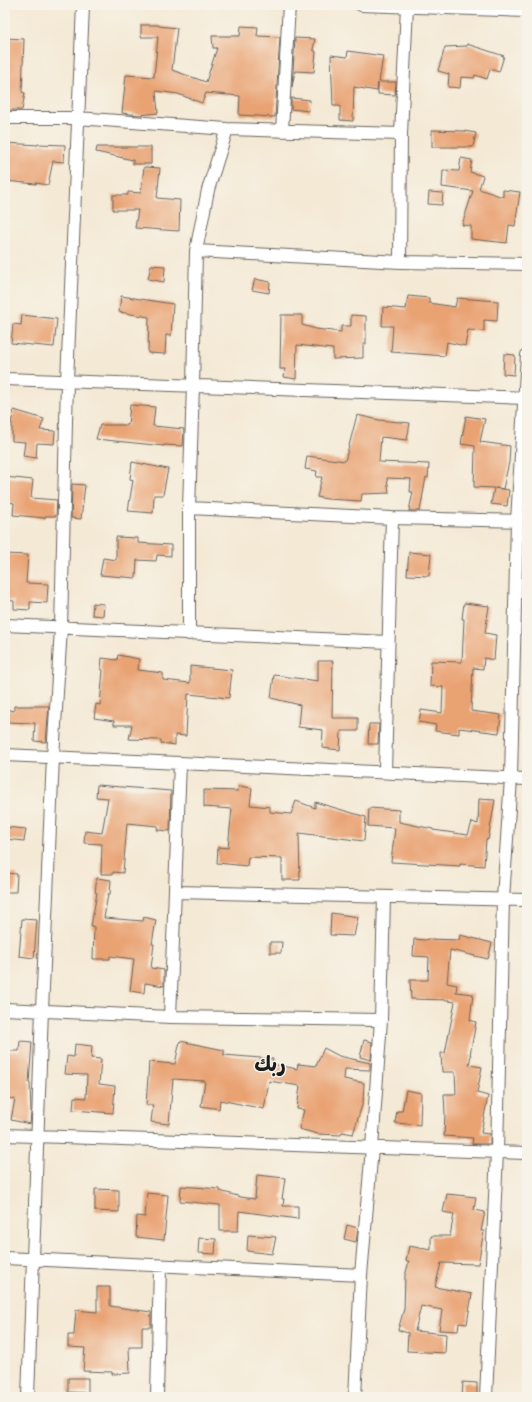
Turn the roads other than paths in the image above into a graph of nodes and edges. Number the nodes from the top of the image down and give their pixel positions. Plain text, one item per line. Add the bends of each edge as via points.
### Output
1 (82, 5) edge
2 (289, 5) edge
3 (361, 5) edge
4 (407, 7) junction
5 (527, 11) edge
6 (5, 118) edge
7 (77, 118) junction
8 (227, 129) junction
9 (282, 131) junction
10 (401, 134) junction
11 (196, 250) junction
12 (400, 262) junction
13 (527, 264) edge
14 (527, 355) edge
15 (5, 379) edge
16 (67, 381) junction
17 (194, 386) junction
18 (526, 398) edge
19 (189, 508) junction
20 (392, 518) junction
21 (522, 521) edge
22 (5, 625) edge
23 (61, 628) junction
24 (189, 634) junction
25 (388, 642) junction
26 (5, 755) edge
27 (53, 757) junction
28 (180, 763) junction
29 (385, 772) junction
30 (511, 778) junction
31 (527, 779) edge
32 (176, 892) junction
33 (384, 897) junction
34 (503, 899) junction
35 (527, 900) edge
36 (5, 1009) edge
37 (42, 1010) junction
38 (170, 1017) junction
39 (381, 1020) junction
40 (5, 1135) edge
41 (37, 1136) junction
42 (372, 1148) junction
43 (497, 1152) junction
44 (527, 1154) edge
45 (5, 1258) edge
46 (33, 1260) junction
47 (160, 1266) junction
48 (361, 1275) junction
49 (28, 1397) edge
50 (157, 1397) edge
51 (355, 1397) edge
52 (486, 1397) edge

1 - 7 street
2 - 9 street
3 - 4 street
4 - 5 street
4 - 10 street
6 - 7 street
7 - 8 street
7 - 16 street
8 - 9 street
8 - 11 street via 208,190
9 - 10 street
10 - 12 street
11 - 12 street
11 - 17 street
12 - 13 street
14 - 18 street
15 - 16 street
16 - 17 street
16 - 23 street
17 - 18 street
17 - 19 street
18 - 21 street
19 - 20 street
19 - 24 street
20 - 21 street
20 - 25 street
21 - 30 street
22 - 23 street
23 - 24 street
23 - 27 street
24 - 25 street
25 - 29 street
26 - 27 street
27 - 28 street
27 - 37 street
28 - 29 street
28 - 32 street
29 - 30 street
30 - 31 street
30 - 34 street
32 - 33 street
32 - 38 street
33 - 34 street
33 - 39 street
34 - 35 street
34 - 43 street
36 - 37 street
37 - 38 street
37 - 41 street
38 - 39 street
39 - 42 street
40 - 41 street
41 - 42 street
41 - 46 street
42 - 43 street
42 - 48 street
43 - 44 street
43 - 52 street
45 - 46 street
46 - 47 street
46 - 49 street
47 - 48 street
47 - 50 street
48 - 51 street

